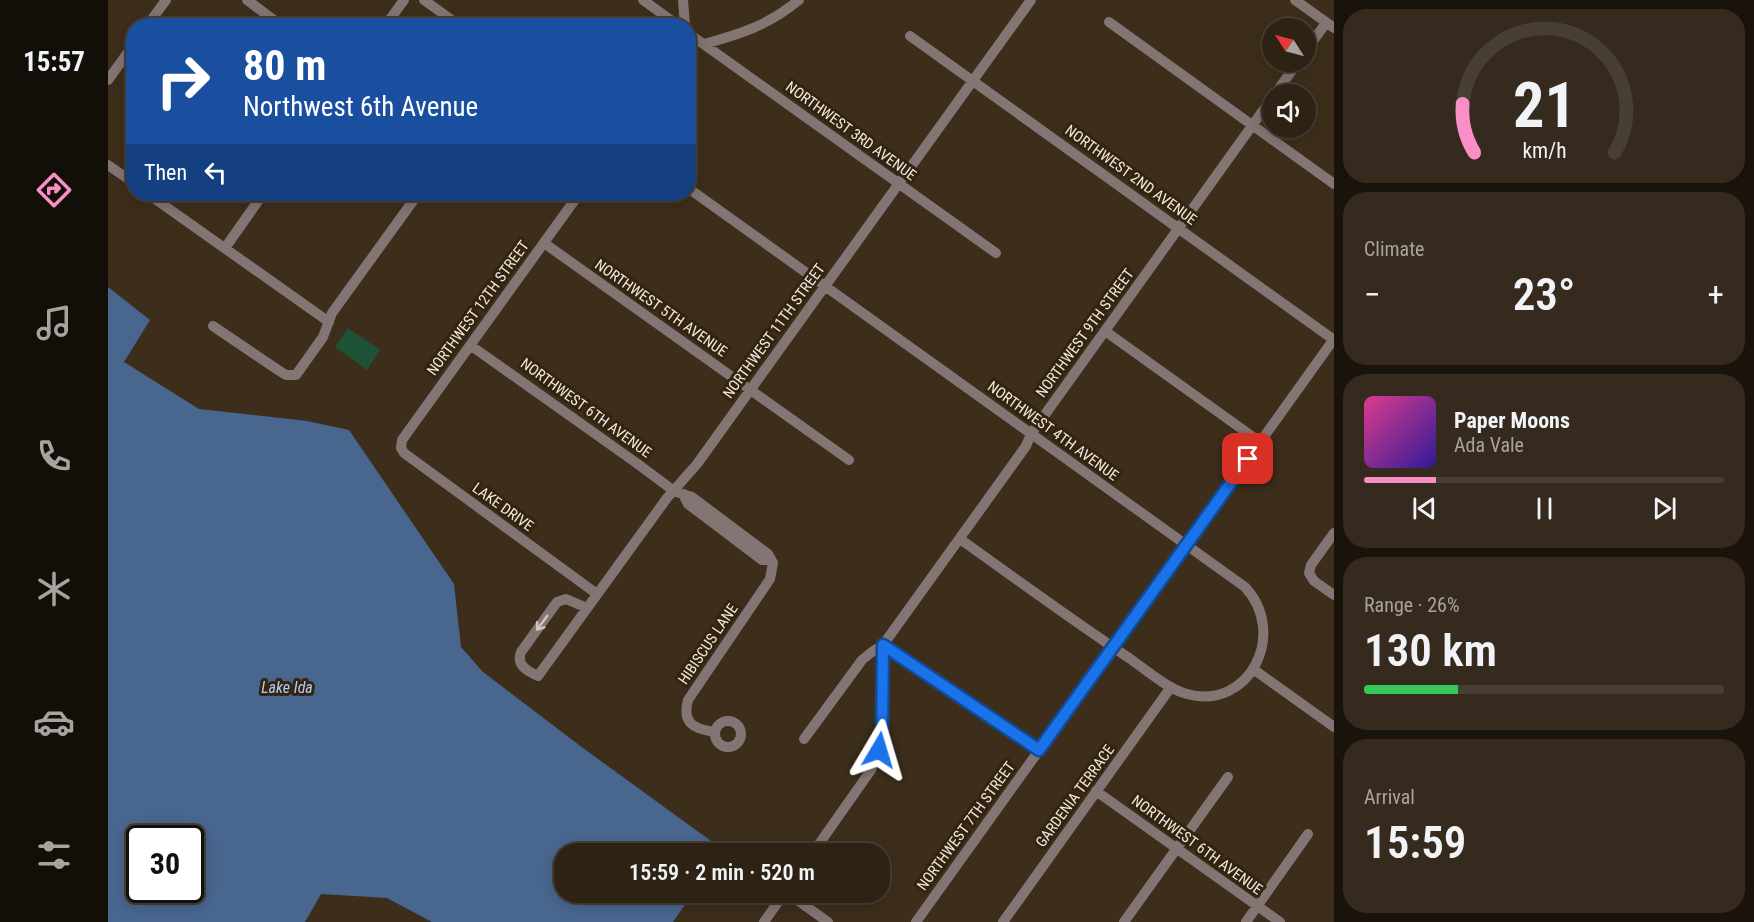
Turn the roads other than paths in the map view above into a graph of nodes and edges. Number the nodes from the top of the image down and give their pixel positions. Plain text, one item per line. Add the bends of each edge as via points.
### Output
1 (165, 0) edge
2 (247, 0) edge
3 (404, 0) edge
4 (424, 0) edge
5 (643, 0) edge
6 (683, 0) edge
7 (799, 0) edge
8 (1031, 0) edge
9 (1302, 2) edge
10 (153, 18) edge
11 (271, 18) edge
12 (391, 18) edge
13 (449, 18) edge
14 (668, 18) edge
15 (684, 18) edge
16 (1109, 22) dead end
17 (1330, 25) edge
18 (910, 36) dead end
19 (696, 40) edge
20 (1316, 40) edge
21 (704, 44) junction
22 (126, 55) edge
23 (108, 80) edge
24 (973, 80) junction
25 (1262, 112) edge
26 (1253, 125) junction
27 (108, 165) edge
28 (126, 177) edge
29 (1333, 180) edge
30 (899, 184) junction
31 (696, 194) edge
32 (158, 201) edge
33 (258, 201) edge
34 (413, 201) edge
35 (574, 201) edge
36 (1179, 228) junction
37 (544, 243) junction
38 (225, 248) junction
39 (996, 254) dead end
40 (825, 285) junction
41 (329, 322) junction
42 (213, 326) dead end
43 (1105, 331) junction
44 (1334, 339) edge
45 (471, 345) junction
46 (750, 390) junction
47 (1031, 434) junction
48 (402, 440) joint
49 (1260, 442) junction
50 (849, 460) dead end
51 (679, 493) junction
52 (1334, 533) edge
53 (960, 539) junction
54 (1186, 545) junction
55 (770, 560) joint
56 (597, 594) junction
57 (1334, 595) edge
58 (587, 608) junction
59 (883, 645) junction
60 (1113, 648) junction
61 (1253, 669) junction
62 (1171, 687) junction
63 (1334, 728) edge
64 (715, 732) dead end
65 (804, 739) dead end
66 (1039, 750) junction
67 (1228, 777) dead end
68 (1096, 791) junction
69 (1308, 834) dead end
70 (820, 843) edge
71 (1177, 849) junction
72 (777, 903) edge
73 (801, 903) edge
74 (1257, 906) junction
75 (764, 922) edge
76 (828, 922) edge
77 (916, 922) edge
78 (1003, 922) edge
79 (1124, 922) edge
80 (1246, 922) edge
81 (1280, 922) edge

1 - 10 street
2 - 11 street
3 - 12 street
4 - 13 street
5 - 14 street
6 - 15 street
7 - 21 street via 759,27
8 - 24 street, NORTHWEST 11TH STREET
9 - 17 street
16 - 26 street
17 - 20 street
18 - 24 street, NORTHWEST 2ND AVENUE
19 - 21 street, NORTHWEST 3RD AVENUE
21 - 30 street, NORTHWEST 3RD AVENUE
22 - 23 street
24 - 30 street, NORTHWEST 11TH STREET
24 - 36 street, NORTHWEST 2ND AVENUE
25 - 26 street, NORTHWEST 9TH STREET
26 - 29 street
26 - 36 street, NORTHWEST 9TH STREET
27 - 28 street
30 - 39 street, NORTHWEST 3RD AVENUE
30 - 40 street, NORTHWEST 11TH STREET
31 - 40 street, NORTHWEST 4TH AVENUE
32 - 38 street
33 - 38 street
34 - 41 street
35 - 37 street, NORTHWEST 12TH STREET
36 - 43 street, NORTHWEST 9TH STREET
36 - 44 street, NORTHWEST 2ND AVENUE
37 - 45 street, NORTHWEST 12TH STREET
37 - 46 street, NORTHWEST 5TH AVENUE
38 - 41 street
40 - 46 street, NORTHWEST 11TH STREET
40 - 47 street, NORTHWEST 4TH AVENUE
41 - 42 street via 324,337 296,375 286,375
43 - 47 street, NORTHWEST 9TH STREET
43 - 49 street
44 - 49 street, NORTHWEST 7TH STREET
45 - 48 street, NORTHWEST 12TH STREET
45 - 51 street, NORTHWEST 6TH AVENUE
46 - 50 street, NORTHWEST 5TH AVENUE
46 - 51 street, NORTHWEST 11TH STREET
47 - 53 street, NORTHWEST 9TH STREET
47 - 54 street, NORTHWEST 4TH AVENUE
48 - 56 street, LAKE DRIVE via 404,453
49 - 54 street, NORTHWEST 7TH STREET
51 - 55 street, NORTHWEST 6TH AVENUE via 692,497 768,554
51 - 56 street, NORTHWEST 11TH STREET via 667,498
52 - 57 street via 1309,573
53 - 59 street, NORTHWEST 9TH STREET
53 - 60 street
54 - 60 street, NORTHWEST 7TH STREET
54 - 61 street, NORTHWEST 4TH AVENUE via 1245,587 1258,603 1264,633 1262,652
55 - 64 street, HIBISCUS LANE via 770,579 688,700 688,720 698,729
56 - 58 street, NORTHWEST 11TH STREET
58 -> 58 street, NORTHWEST 11TH STREET via 566,599 557,602 519,657 525,669 538,676
59 - 65 street, NORTHWEST 9TH STREET via 862,660
59 - 66 street
59 - 70 street via 879,750 871,770
60 - 62 street
60 - 66 street, NORTHWEST 7TH STREET
61 - 62 street via 1233,688 1214,695 1187,694
61 - 63 street
62 - 68 street, GARDENIA TERRACE
66 - 77 street, NORTHWEST 7TH STREET
67 - 71 street
68 - 71 street, NORTHWEST 6TH AVENUE
68 - 78 street, GARDENIA TERRACE
69 - 74 street
71 - 74 street, NORTHWEST 6TH AVENUE
71 - 79 street
72 - 75 street
73 - 76 street
74 - 80 street
74 - 81 street, NORTHWEST 6TH AVENUE

